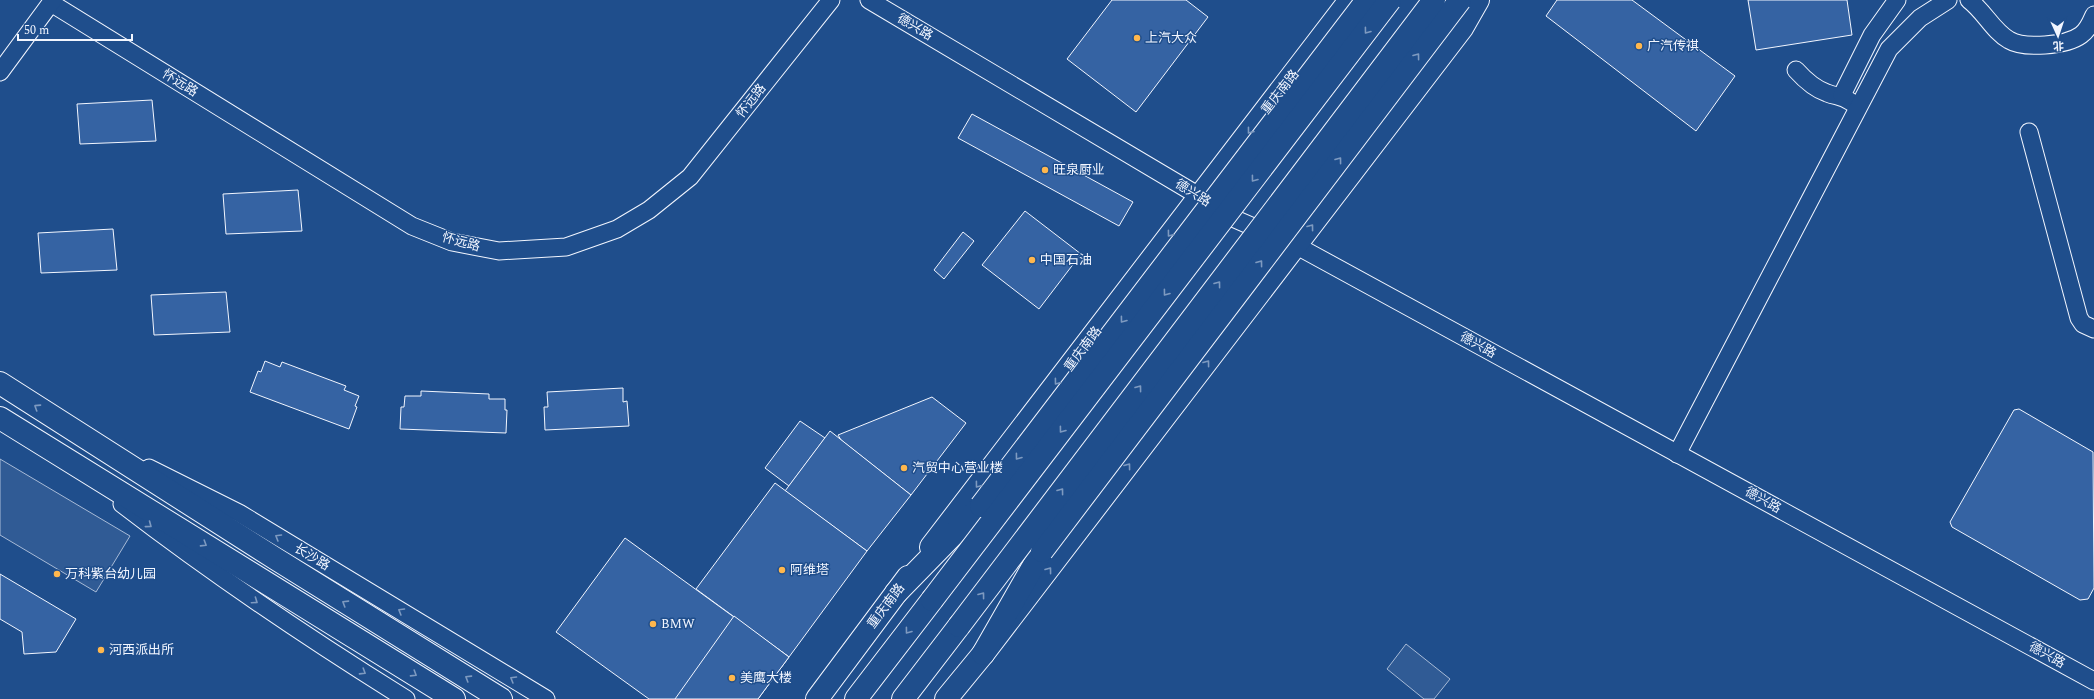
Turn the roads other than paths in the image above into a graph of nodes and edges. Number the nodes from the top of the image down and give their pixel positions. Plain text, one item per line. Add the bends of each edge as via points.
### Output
1 (831, 0) edge
2 (869, 0) edge
3 (1350, 0) edge
4 (1367, 0) edge
5 (1390, 0) edge
6 (1434, 0) edge
7 (1460, 0) edge
8 (1478, 0) edge
9 (1897, 0) edge
10 (1969, 0) edge
11 (52, 1) edge
12 (1941, 2) edge
13 (2094, 15) edge
14 (1796, 70) dead end
15 (0, 72) edge
16 (1842, 95) junction
17 (1859, 108) junction
18 (2029, 132) dead end
19 (1199, 196) junction
20 (1297, 246) junction
21 (2094, 329) edge
22 (0, 383) edge
23 (0, 418) edge
24 (70, 428) junction
25 (51, 450) junction
26 (1678, 454) junction
27 (896, 593) junction
28 (983, 654) junction
29 (2094, 681) edge
30 (406, 699) edge
31 (454, 699) edge
32 (501, 699) edge
33 (546, 699) edge
34 (817, 699) edge
35 (856, 699) edge
36 (903, 699) edge
37 (946, 699) edge

1 - 11 street, 怀远路 via 690,177 649,210 617,229 566,247 499,251 452,242 412,226
2 - 19 street, 德兴路
3 -> 19 main road, 重庆南路
4 -> 27 main road, bridge via 981,506
5 -> 35 main road, bridge
36 -> 6 main road, bridge
28 -> 7 main road, bridge via 1042,551
20 -> 8 main road via 1462,28
9 - 16 street via 1872,34
10 - 13 street via 2004,36 2019,44 2038,45 2074,39 2088,28
11 - 15 street
12 - 17 street via 1920,18 1890,49
14 - 16 street via 1807,82 1827,93
16 - 17 street
17 - 26 street
18 - 21 street via 2079,318 2083,324
19 - 20 street, 德兴路 via 1235,219
19 -> 27 main road, 重庆南路
20 - 26 street, 德兴路
28 -> 20 main road
24 -> 22 main road, 长沙路
23 - 25 main road
32 -> 24 main road, 长沙路
33 -> 24 street, 长沙路 via 239,513
25 -> 30 street via 195,560 310,639
25 -> 31 main road
26 - 29 street, 德兴路
27 - 34 main road, 重庆南路
28 - 37 main road

